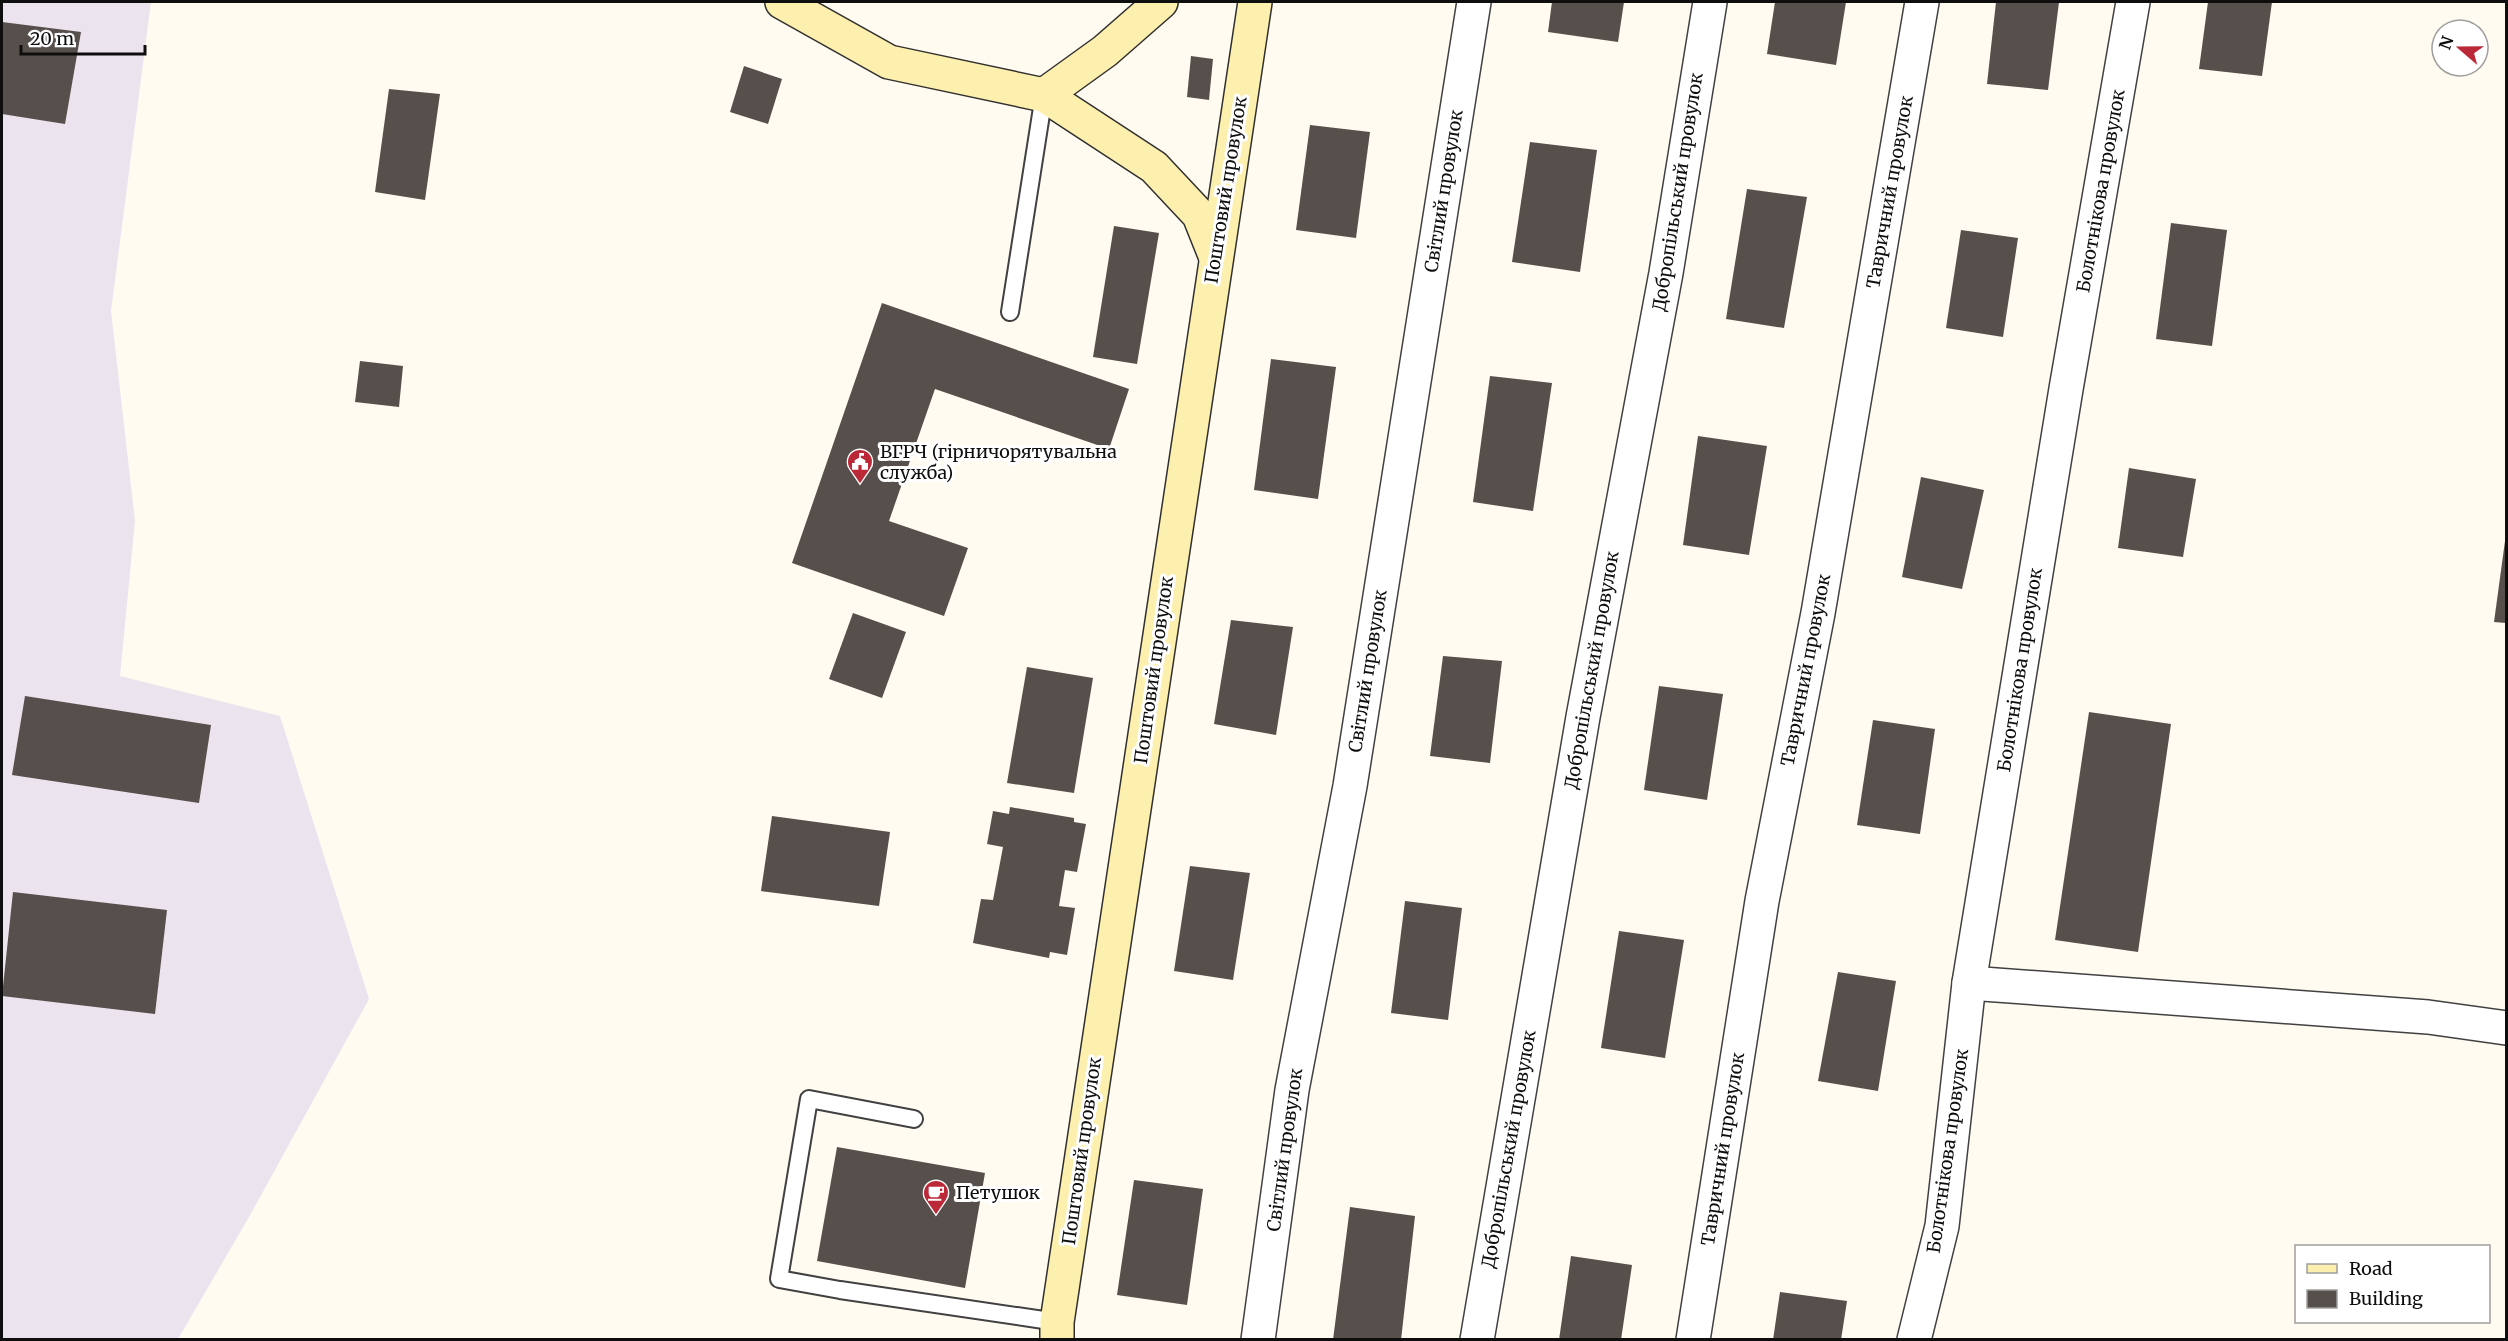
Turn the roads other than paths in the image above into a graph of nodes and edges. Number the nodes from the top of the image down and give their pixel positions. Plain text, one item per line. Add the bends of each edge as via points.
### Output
1 (782, 2) edge
2 (1161, 2) edge
3 (1255, 2) edge
4 (1473, 2) edge
5 (1710, 2) edge
6 (1922, 2) edge
7 (2133, 2) edge
8 (1044, 95) junction
9 (1215, 256) junction
10 (1010, 312) dead end
11 (1969, 983) junction
12 (2506, 1028) edge
13 (914, 1119) dead end
14 (1057, 1331) edge
15 (1258, 1340) edge
16 (1477, 1340) edge
17 (1694, 1340) edge
18 (1914, 1340) edge

1 - 8 main road via 889,62
2 - 8 main road via 1105,51
3 - 9 main road, Поштовий провулок
4 - 15 street, Світлий провулок via 1350,786 1292,1090
5 - 16 street, Добропільський провулок via 1666,273 1583,717
6 - 17 street, Тавричний провулок via 1820,601 1762,901
7 - 11 street, Болотнікова провулок
8 - 9 main road via 1154,167 1199,215
8 - 10 lane
9 - 14 main road, Поштовий провулок
11 - 12 street via 2428,1017
11 - 18 street, Болотнікова провулок via 1942,1226
13 - 14 lane via 809,1099 779,1279

